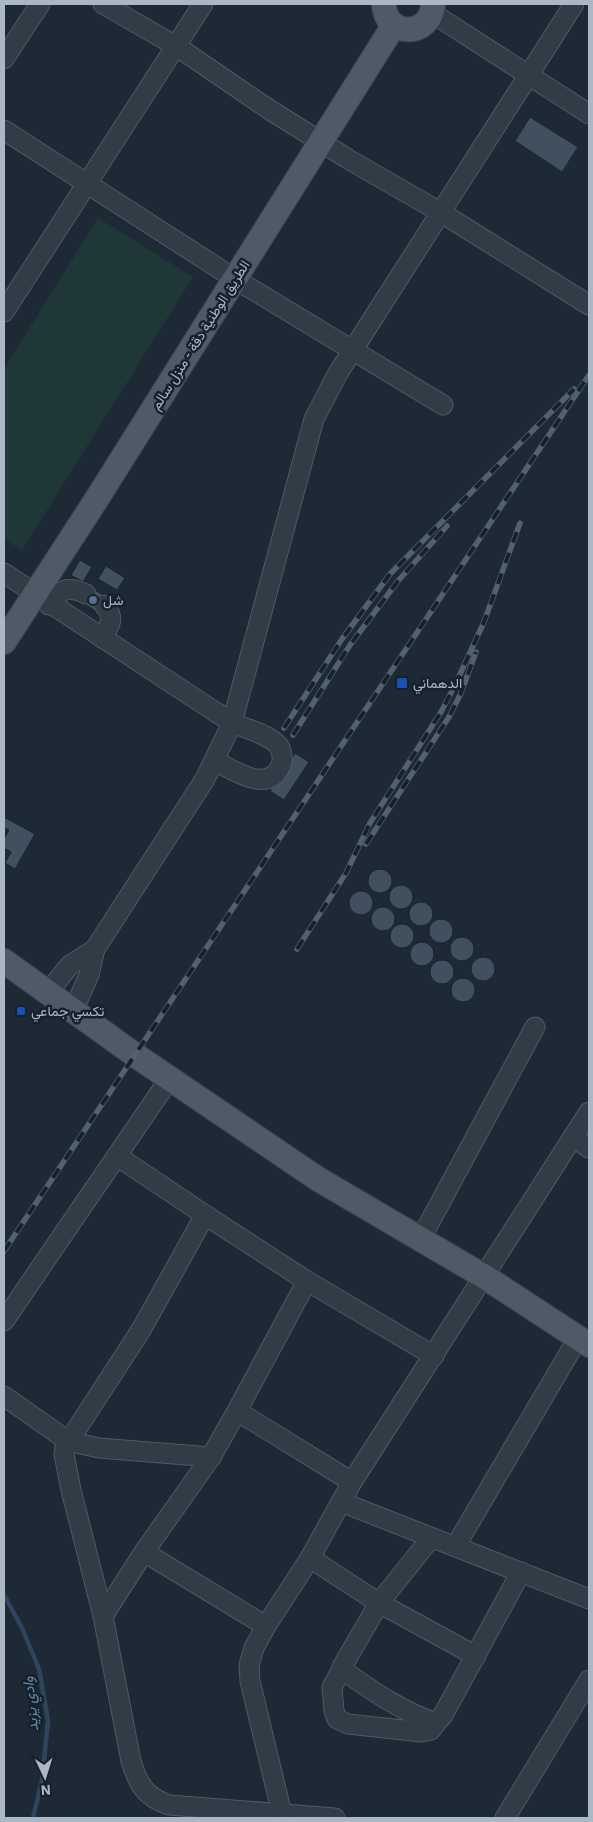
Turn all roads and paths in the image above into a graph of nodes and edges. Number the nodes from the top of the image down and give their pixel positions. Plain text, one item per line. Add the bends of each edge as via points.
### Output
1 (40, 4) edge
2 (103, 4) edge
3 (203, 4) edge
4 (384, 4) edge
5 (574, 4) edge
6 (432, 8) edge
7 (394, 25) junction
8 (176, 46) junction
9 (4, 59) edge
10 (529, 74) junction
11 (589, 114) edge
12 (4, 130) edge
13 (321, 142) junction
14 (87, 184) junction
15 (440, 212) junction
16 (235, 279) junction
17 (10, 289) edge
18 (589, 305) edge
19 (4, 312) edge
20 (353, 350) junction
21 (443, 405) dead end
22 (4, 574) edge
23 (86, 594) dead end
24 (42, 599) junction
25 (104, 605) dead end
26 (102, 638) junction
27 (4, 642) edge
28 (232, 723) junction
29 (215, 761) junction
30 (95, 949) junction
31 (4, 961) edge
32 (48, 992) junction
33 (73, 1010) junction
34 (535, 1027) dead end
35 (170, 1078) junction
36 (589, 1112) edge
37 (573, 1137) junction
38 (589, 1148) edge
39 (117, 1156) junction
40 (205, 1215) junction
41 (420, 1240) junction
42 (485, 1277) junction
43 (307, 1281) junction
44 (4, 1321) edge
45 (584, 1341) edge
46 (434, 1356) junction
47 (4, 1396) edge
48 (237, 1411) junction
49 (68, 1441) junction
50 (211, 1457) junction
51 (352, 1482) junction
52 (340, 1502) junction
53 (432, 1538) junction
54 (455, 1547) junction
55 (144, 1552) junction
56 (310, 1558) junction
57 (521, 1572) junction
58 (589, 1599) edge
59 (379, 1603) junction
60 (103, 1616) junction
61 (266, 1626) junction
62 (476, 1656) junction
63 (342, 1669) junction
64 (589, 1680) edge
65 (383, 1699) junction
66 (436, 1723) junction
67 (383, 1728) junction
68 (282, 1814) junction
69 (335, 1818) edge
70 (505, 1818) edge

1 - 9 street
2 - 8 street
3 - 8 street
4 - 7 main road via 388,19
5 - 10 street
6 - 7 main road via 428,20 416,28 401,29
6 - 10 street
7 - 13 main road, الطريق الوطنية دقة - منزل سالم
8 - 13 street
8 - 14 street
10 - 11 street
10 - 15 street
12 - 14 street
13 - 15 street
13 - 16 main road, الطريق الوطنية دقة - منزل سالم
14 - 16 street
14 - 17 street
15 - 18 street
15 - 20 street
16 - 20 street
16 - 24 main road, الطريق الوطنية دقة - منزل سالم via 98,497
17 - 19 street
20 - 21 street
20 - 28 street via 314,419
22 - 24 street
23 - 24 street via 66,589
24 - 26 street
24 - 27 main road, الطريق الوطنية دقة - منزل سالم
25 - 26 street via 111,619
26 - 28 street
28 - 29 street
28 - 29 street via 273,740 279,746 282,763 272,777 256,780
29 - 30 street
30 - 32 street via 70,965
30 - 33 street via 89,975
31 - 32 main road
32 - 33 main road
33 - 35 main road
34 - 41 street
35 - 39 street
35 - 41 main road via 318,1179
36 - 37 street
37 - 38 street
37 - 42 street
39 - 40 street
39 - 44 street
40 - 43 street
40 - 49 street via 141,1330
41 - 42 main road
42 - 45 main road
42 - 46 street
43 - 46 street
43 - 48 street
45 - 54 street
46 - 51 street
47 - 49 street
48 - 50 street
48 - 51 street
49 - 50 street via 99,1448
49 - 60 street via 65,1464
50 - 55 street
51 - 52 street
52 - 53 street
52 - 56 street
53 - 54 street
53 - 59 street
54 - 57 street
55 - 60 street
55 - 61 street
56 - 59 street
56 - 61 street
57 - 58 street
57 - 62 street
59 - 62 street
59 - 63 street
60 - 68 street via 131,1761 149,1796 169,1806
61 - 68 street via 249,1665 250,1681
62 - 66 street
63 - 65 street
63 - 67 street via 332,1687 337,1719 348,1724
64 - 70 street
65 - 66 street
65 - 67 street
66 - 67 street via 431,1730 422,1732
68 - 69 street

